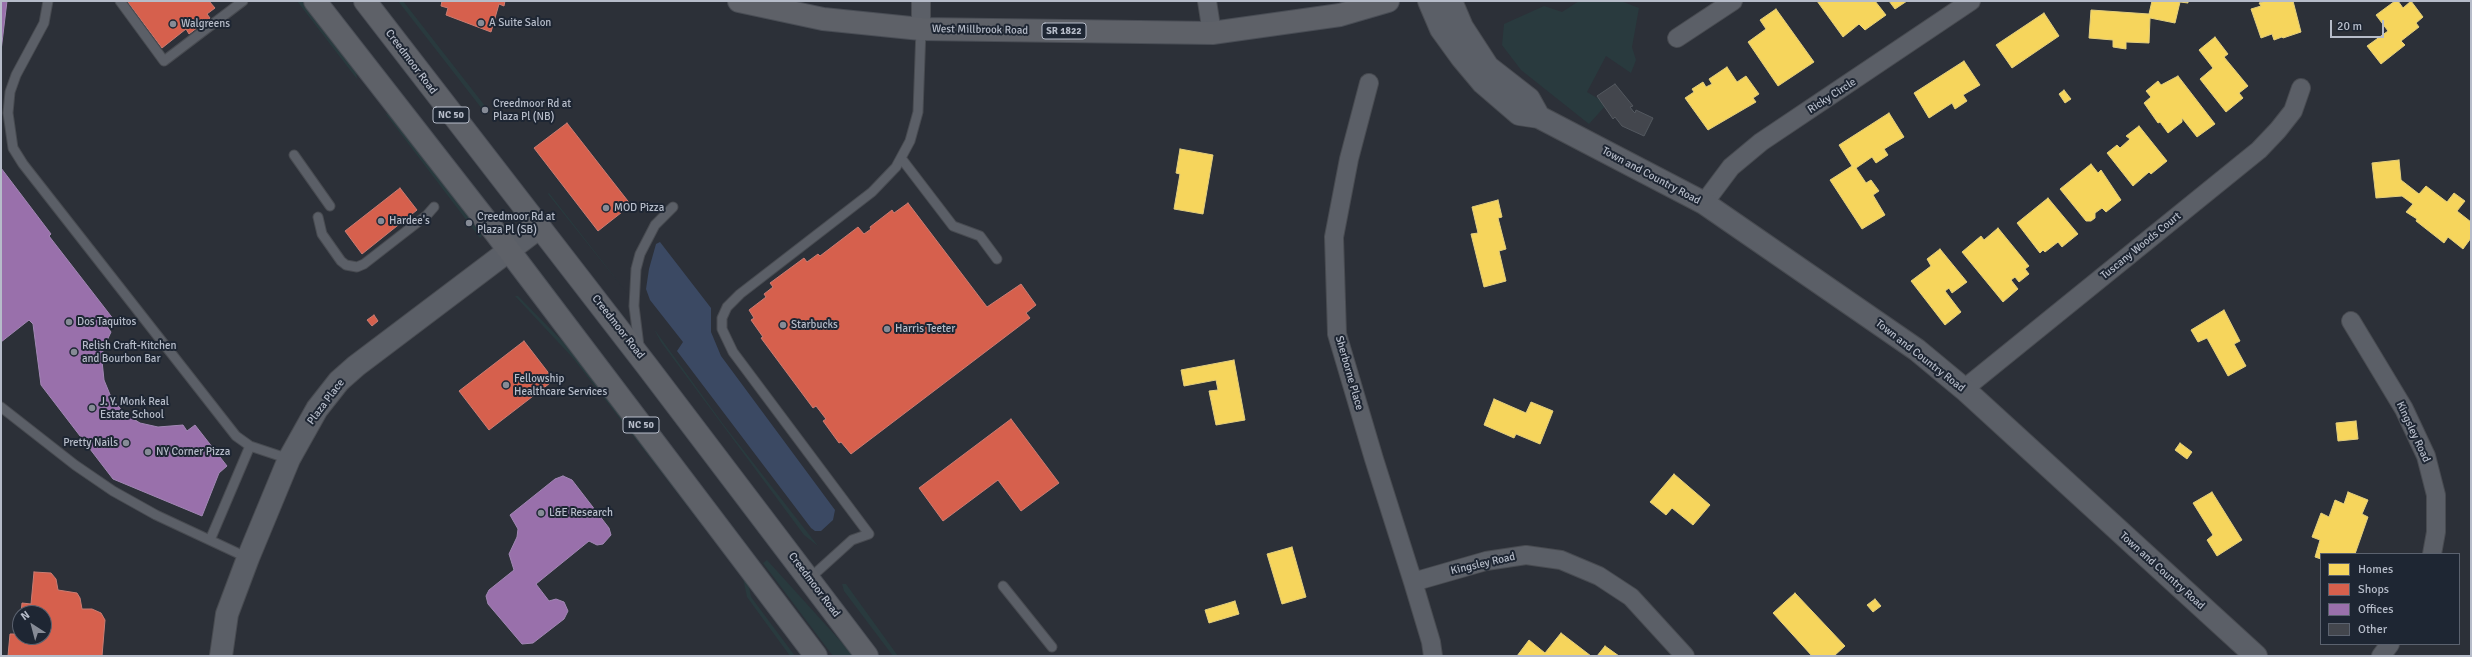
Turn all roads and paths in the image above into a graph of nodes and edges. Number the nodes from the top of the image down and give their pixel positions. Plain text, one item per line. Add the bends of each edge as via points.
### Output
1 (48, 1) edge
2 (120, 1) edge
3 (243, 1) edge
4 (314, 1) edge
5 (365, 1) edge
6 (739, 1) edge
7 (921, 1) edge
8 (1207, 1) edge
9 (1388, 1) edge
10 (1429, 1) edge
11 (1451, 1) edge
12 (1733, 1) edge
13 (1972, 1) edge
14 (921, 29) junction
15 (1212, 33) junction
16 (1677, 38) dead end
17 (1369, 83) dead end
18 (2301, 88) dead end
19 (1539, 117) junction
20 (294, 155) dead end
21 (901, 158) junction
22 (1704, 203) junction
23 (330, 206) dead end
24 (434, 207) dead end
25 (673, 207) dead end
26 (318, 217) dead end
27 (540, 227) junction
28 (508, 250) junction
29 (997, 259) dead end
30 (2351, 321) dead end
31 (647, 366) junction
32 (1964, 389) junction
33 (1, 407) edge
34 (250, 446) junction
35 (289, 459) junction
36 (210, 540) junction
37 (2432, 553) edge
38 (248, 558) junction
39 (809, 579) junction
40 (1413, 582) junction
41 (1003, 586) dead end
42 (2389, 645) edge
43 (1052, 647) dead end
44 (221, 656) edge
45 (816, 656) edge
46 (867, 656) edge
47 (1433, 656) edge
48 (1685, 656) edge
49 (2256, 656) edge
50 (2381, 656) edge

1 - 34 lane via 44,23 16,75 10,92 8,113 13,148 185,374 236,436
2 - 3 lane via 164,61
4 - 28 main road, NC 50
5 - 27 main road, Creedmoor Road / NC 50
6 - 14 main road, West Millbrook Road / SR 1822 via 823,19
7 - 14 street
8 - 15 street
9 - 15 main road, West Millbrook Road / SR 1822 via 1340,15
10 - 19 street, Town and Country Road via 1442,29 1483,83 1519,114
11 - 19 street via 1462,27 1488,67 1529,99
12 - 16 street
13 - 22 street, Ricky Circle via 1761,142 1731,167
14 - 15 main road, West Millbrook Road / SR 1822
14 - 21 lane via 918,112 910,140
17 - 40 street, Sherborne Place via 1349,159 1334,238 1337,334
18 - 32 street, Tuscany Woods Court via 2293,110 2259,150
19 - 22 street, Town and Country Road
20 - 23 lane
21 - 29 lane via 953,226 980,236
21 - 39 lane via 885,180 872,192 740,294 722,318 722,329 733,352 869,534 852,540
22 - 32 street, Town and Country Road via 1917,350
24 - 26 lane via 428,216 357,267 341,261 322,234
25 - 31 lane via 655,225 640,254 633,286 635,329
27 - 28 street, Plaza Place
27 - 31 main road, Creedmoor Road / NC 50
28 - 35 street, Plaza Place via 377,349 339,381 317,409
28 - 45 main road, NC 50
30 - 37 street, Kingsley Road via 2404,409 2426,456 2436,495 2436,532
31 - 39 main road, Creedmoor Road / NC 50
32 - 49 street, Town and Country Road
33 - 36 lane via 75,466 113,491 156,515
34 - 35 lane
34 - 36 lane
35 - 38 street, Plaza Place
36 - 38 lane
38 - 44 street, Plaza Place via 227,614
39 - 46 main road, Creedmoor Road / NC 50
40 - 47 street, Sherborne Place
40 - 48 street, Kingsley Road via 1486,562 1526,555 1562,560 1599,576 1631,597
41 - 43 lane
42 - 50 street

